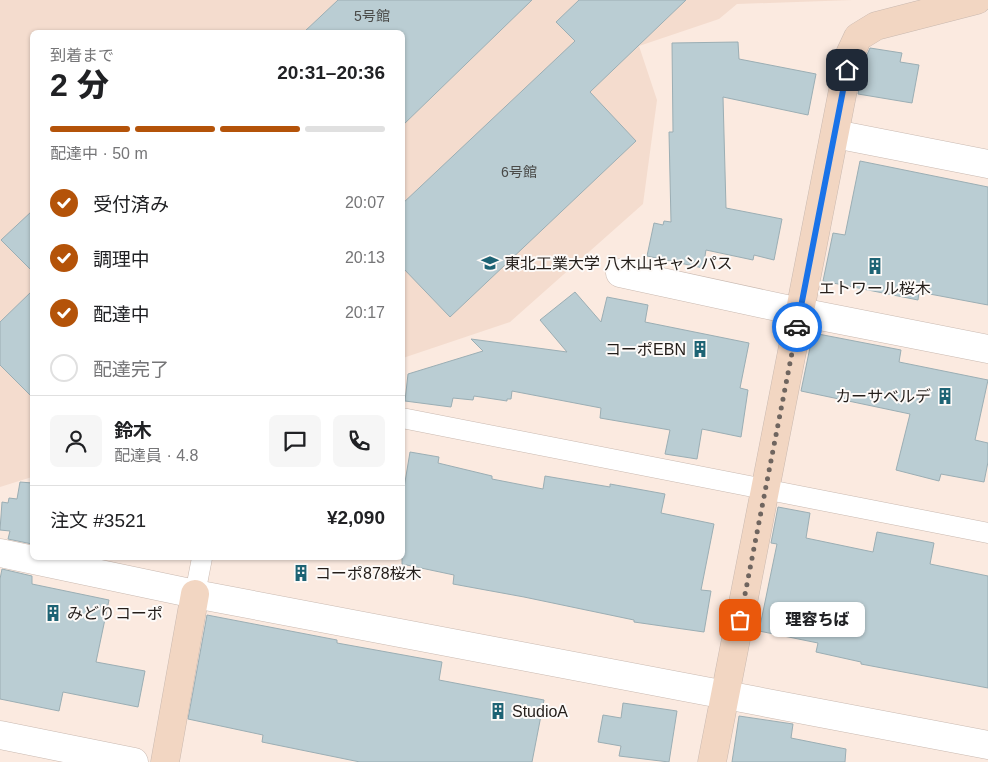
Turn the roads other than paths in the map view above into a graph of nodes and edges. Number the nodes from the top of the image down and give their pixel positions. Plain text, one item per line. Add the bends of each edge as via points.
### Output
1 (977, 0) edge
2 (835, 134) junction
3 (988, 164) edge
4 (620, 273) dead end
5 (800, 312) junction
6 (988, 349) edge
7 (405, 419) edge
8 (765, 490) junction
9 (988, 533) edge
10 (0, 553) edge
11 (30, 559) edge
12 (33, 560) edge
13 (202, 560) edge
14 (195, 594) junction
15 (726, 694) junction
16 (0, 735) edge
17 (988, 745) edge
18 (134, 762) edge
19 (165, 762) edge
20 (712, 762) edge

1 - 2 street via 876,26 858,37 850,54
2 - 3 street
2 - 5 street
4 - 5 street
5 - 6 street
5 - 8 street
7 - 8 lane
8 - 9 lane
8 - 15 street
10 - 11 street
12 - 14 street
13 - 14 lane
14 - 15 street
14 - 19 street
15 - 17 street
15 - 20 street
16 - 18 street

